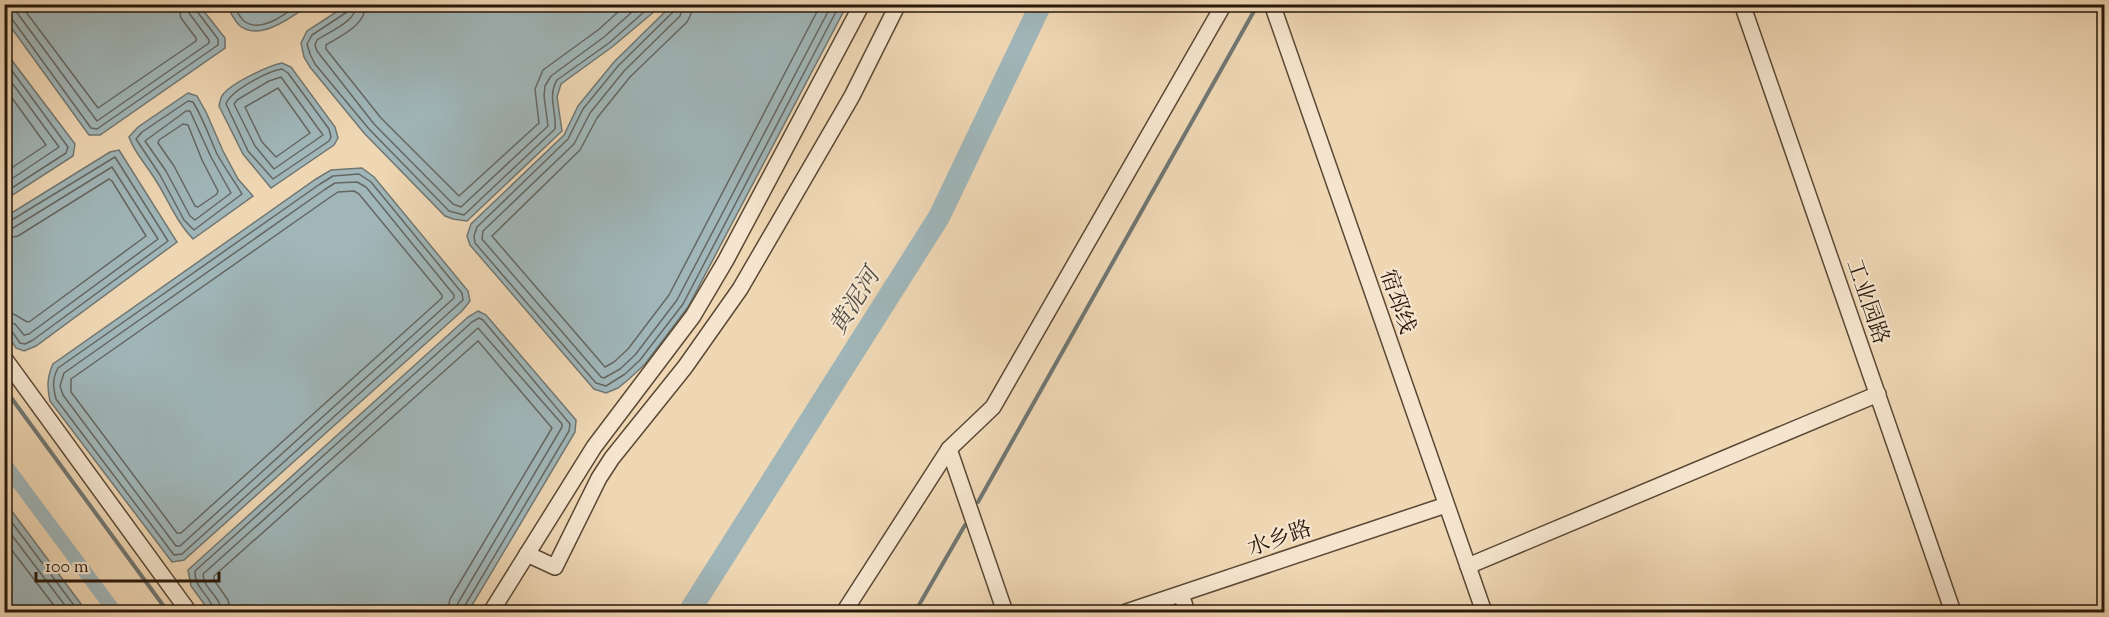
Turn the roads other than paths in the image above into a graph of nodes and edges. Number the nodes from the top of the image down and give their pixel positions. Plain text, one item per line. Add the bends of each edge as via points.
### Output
1 (862, 4) edge
2 (898, 4) edge
3 (1224, 4) edge
4 (1272, 4) edge
5 (1742, 4) edge
6 (4, 358) edge
7 (1878, 394) junction
8 (594, 447) junction
9 (949, 449) junction
10 (612, 459) junction
11 (1446, 505) junction
12 (527, 554) junction
13 (1468, 566) junction
14 (1181, 594) junction
15 (189, 612) edge
16 (491, 612) edge
17 (844, 612) edge
18 (1005, 612) edge
19 (1126, 612) edge
20 (1187, 612) edge
21 (1484, 612) edge
22 (1953, 612) edge

1 - 8 street via 693,316
2 - 10 street via 852,96 740,289
3 - 9 street via 993,407
4 - 11 street, 宿邳线
5 - 7 street, 工业园路
6 - 15 street
7 - 13 street
7 - 22 street, 工业园路
8 - 10 street
8 - 12 street
9 - 17 street
9 - 18 street
10 - 12 street via 555,567
11 - 13 street, 宿邳线
11 - 14 street, 水乡路
12 - 16 street
13 - 21 street, 宿邳线
14 - 19 street, 水乡路
14 - 20 street

